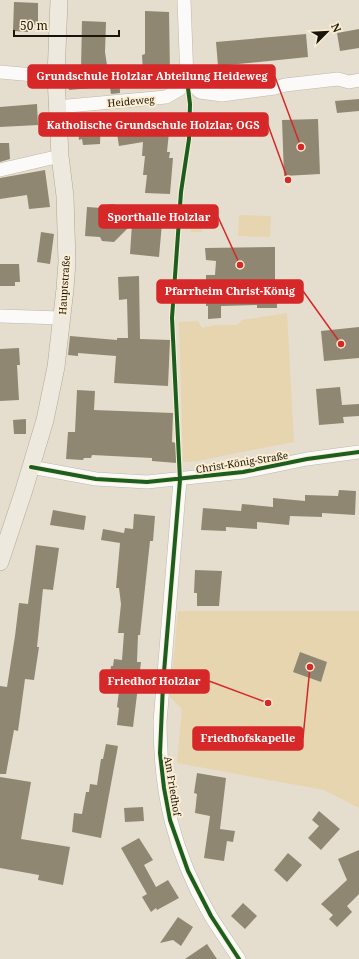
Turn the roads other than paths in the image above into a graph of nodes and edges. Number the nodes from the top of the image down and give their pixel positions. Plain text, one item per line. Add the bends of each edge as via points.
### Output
1 (59, 0) edge
2 (184, 0) edge
3 (0, 72) edge
4 (56, 77) junction
5 (187, 80) junction
6 (359, 80) edge
7 (57, 107) junction
8 (60, 156) junction
9 (0, 170) edge
10 (0, 316) edge
11 (61, 318) junction
12 (359, 452) edge
13 (31, 467) junction
14 (180, 480) junction
15 (0, 562) edge
16 (239, 959) edge

1 - 4 main road, Hauptstraße
2 - 5 street
3 - 4 street
4 - 7 main road, Hauptstraße
5 - 6 street via 200,92 222,95 323,80
5 - 7 street, Heideweg via 180,89 166,97
7 - 8 main road, Hauptstraße
8 - 9 street
8 - 11 main road, Hauptstraße via 65,196 67,262
10 - 11 street
11 - 13 main road, Hauptstraße via 45,420
12 - 14 street, Christ-König-Straße
13 - 14 street, Christ-König-Straße via 96,478 147,482
13 - 15 main road, Hauptstraße
14 - 16 street, Am Friedhof via 160,722 164,788 170,820 188,871 211,916

